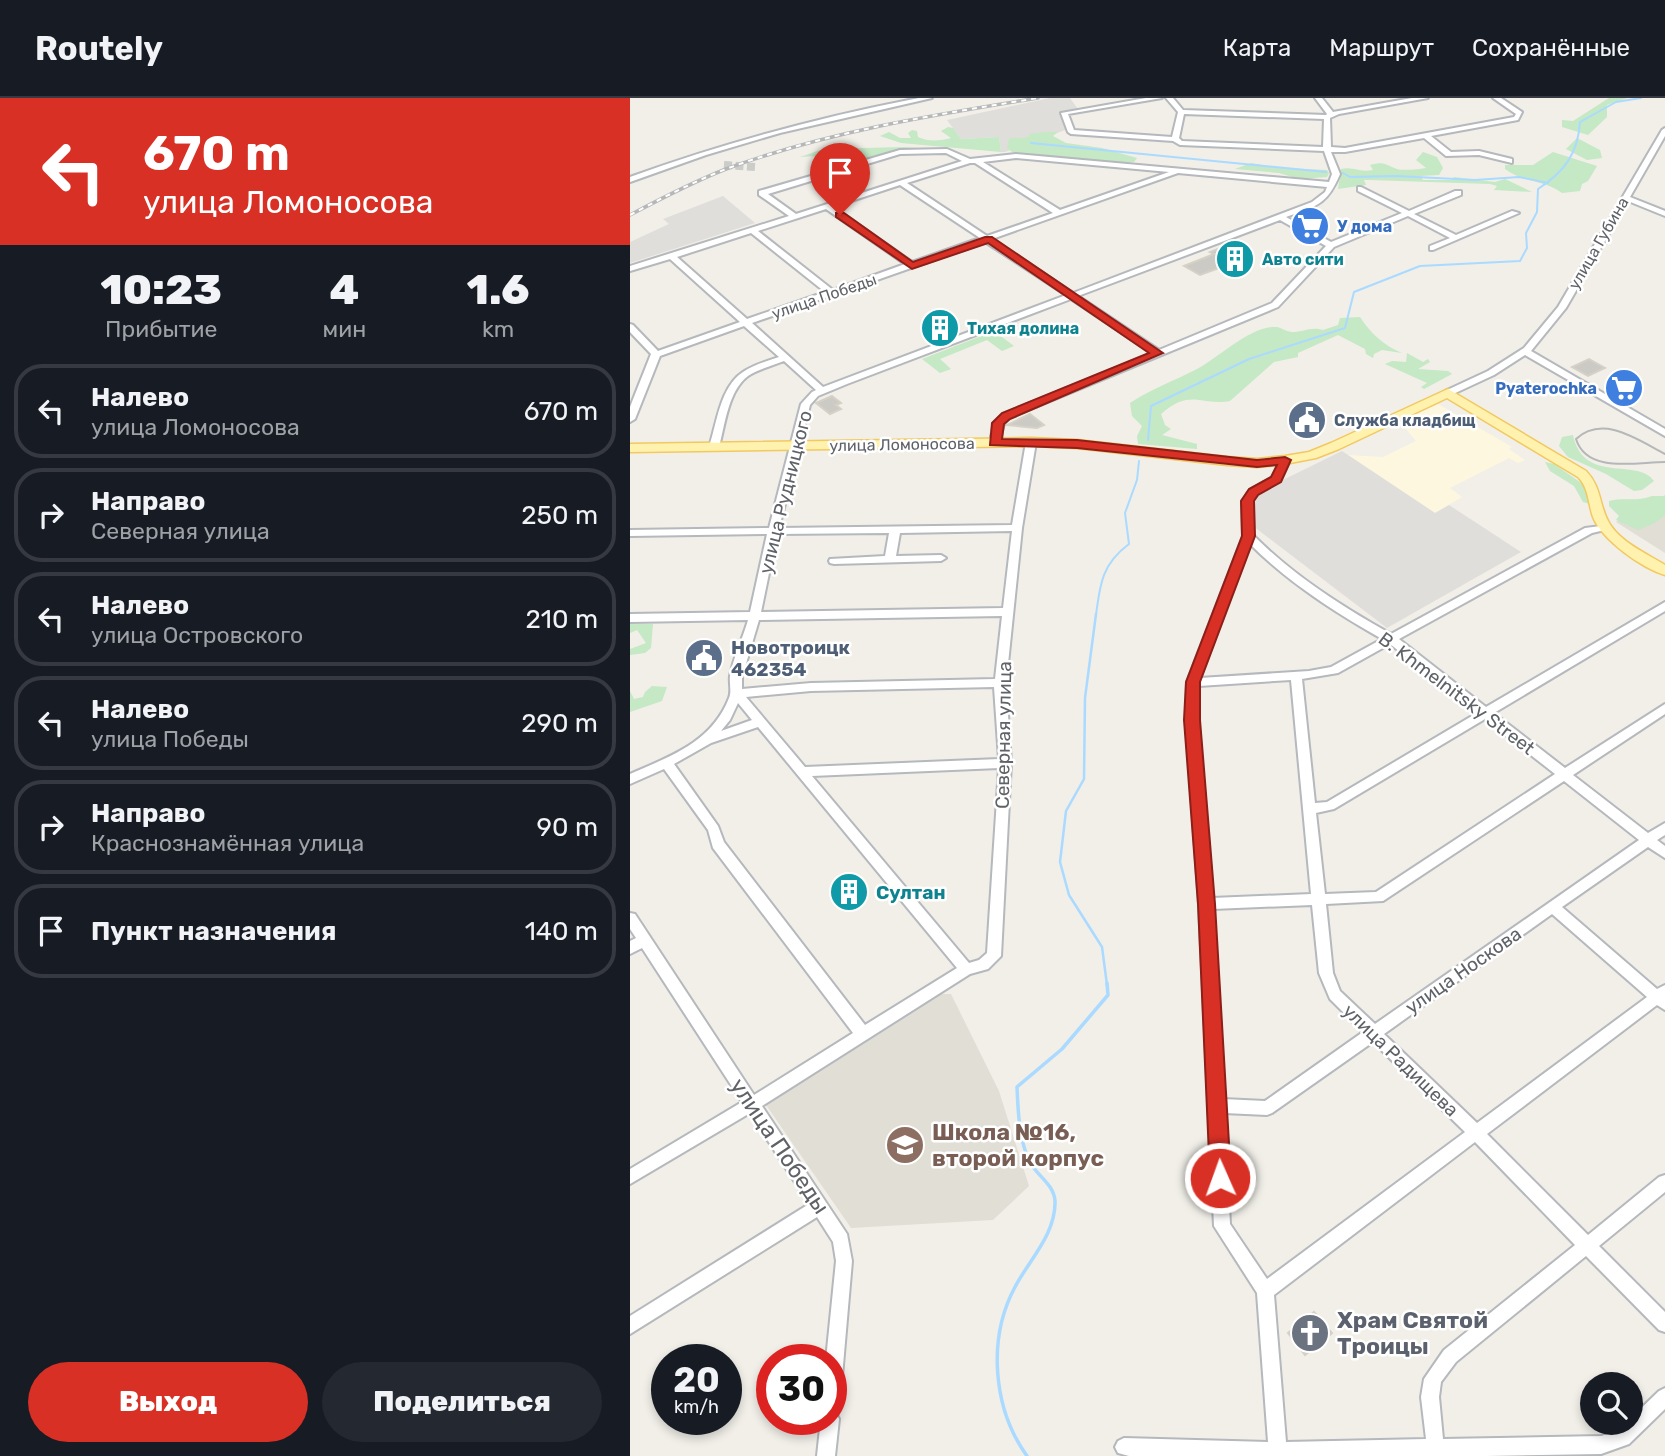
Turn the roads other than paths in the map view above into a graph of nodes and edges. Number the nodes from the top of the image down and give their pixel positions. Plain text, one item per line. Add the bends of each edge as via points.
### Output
1 (929, 98) edge
2 (1159, 98) edge
3 (1169, 98) edge
4 (1318, 98) edge
5 (1425, 98) edge
6 (1496, 98) edge
7 (1181, 112) junction
8 (1329, 116) junction
9 (1665, 130) edge
10 (1425, 135) junction
11 (1175, 139) junction
12 (1327, 149) junction
13 (973, 161) junction
14 (1509, 161) dead end
15 (1178, 172) junction
16 (630, 180) edge
17 (902, 183) junction
18 (1330, 189) junction
19 (1361, 189) dead end
20 (1458, 193) dead end
21 (1625, 197) junction
22 (828, 207) junction
23 (1408, 213) junction
24 (1515, 213) dead end
25 (1060, 214) junction
26 (1665, 214) edge
27 (794, 216) junction
28 (1280, 217) junction
29 (751, 229) junction
30 (1456, 238) junction
31 (989, 239) junction
32 (1331, 245) junction
33 (1433, 248) dead end
34 (670, 255) junction
35 (912, 265) junction
36 (630, 269) edge
37 (833, 294) junction
38 (1070, 296) junction
39 (747, 323) junction
40 (630, 327) edge
41 (1525, 352) junction
42 (1157, 353) junction
43 (656, 354) junction
44 (785, 358) junction
45 (822, 391) junction
46 (1448, 393) junction
47 (630, 419) edge
48 (1665, 433) edge
49 (995, 442) junction
50 (1031, 442) junction
51 (794, 445) junction
52 (714, 447) junction
53 (630, 448) edge
54 (1285, 460) junction
55 (1605, 527) junction
56 (1017, 528) junction
57 (895, 530) junction
58 (772, 531) junction
59 (630, 533) edge
60 (1248, 536) junction
61 (941, 558) dead end
62 (890, 560) junction
63 (834, 561) dead end
64 (1665, 571) edge
65 (1665, 606) edge
66 (1009, 612) junction
67 (755, 616) junction
68 (630, 618) edge
69 (1391, 639) junction
70 (1296, 676) junction
71 (1193, 682) junction
72 (1000, 683) junction
73 (737, 694) junction
74 (1665, 708) edge
75 (1485, 715) junction
76 (758, 723) junction
77 (707, 740) junction
78 (666, 763) junction
79 (1005, 763) junction
80 (803, 772) junction
81 (1563, 774) junction
82 (630, 779) edge
83 (1310, 808) junction
84 (1665, 828) edge
85 (1647, 840) junction
86 (1665, 853) edge
87 (1318, 901) junction
88 (1206, 904) junction
89 (1553, 907) junction
90 (630, 918) edge
91 (637, 944) edge
92 (966, 969) junction
93 (1662, 997) edge
94 (862, 1033) junction
95 (1374, 1033) junction
96 (752, 1104) junction
97 (1218, 1106) junction
98 (1476, 1133) junction
99 (630, 1177) edge
100 (1665, 1182) edge
101 (820, 1206) junction
102 (1587, 1245) junction
103 (1265, 1292) junction
104 (1665, 1324) edge
105 (630, 1326) edge
106 (836, 1344) edge
107 (1665, 1397) edge
108 (828, 1435) edge
109 (1124, 1447) dead end
110 (1436, 1452) edge
111 (1278, 1453) edge
112 (826, 1456) edge

1 - 16 street via 733,143
2 - 11 street via 1065,113 1071,132
3 - 7 street
4 - 8 street
5 - 8 street
6 - 10 street via 1520,113 1516,119
7 - 8 street
7 - 11 street
8 - 12 street
9 - 21 street, улица Губина
10 - 12 street via 1345,150
10 - 14 street via 1450,154 1479,153
11 - 12 street via 1180,143
12 - 18 street via 1336,174
13 - 15 street via 1016,156
13 - 17 street
13 - 25 street
13 - 27 street via 947,151 900,152 762,193
15 - 18 street
15 - 25 street, улица Победы
17 - 22 street
17 - 31 street
18 - 28 street, улица Рудницкого via 1315,204
19 - 23 street
20 - 23 street
21 - 26 street
21 - 41 street, улица Губина via 1562,308
22 - 27 street
22 - 35 street
23 - 30 street
23 - 32 street
24 - 30 street
25 - 31 street, улица Победы
27 - 29 street
28 - 32 street
28 - 38 street, улица Рудницкого
29 - 34 street
29 - 37 street
30 - 33 street
31 - 35 street, улица Победы
31 - 38 street
32 - 42 street via 1275,304
34 - 36 street
34 - 39 street
35 - 37 street, улица Победы
37 - 39 street, улица Победы
38 - 42 street
38 - 45 street, улица Рудницкого
39 - 43 street, улица Победы
39 - 44 street
40 - 43 street
41 - 46 street, улица Ломоносова
41 - 48 street
42 - 49 street via 1006,416 999,423
43 - 47 street
44 - 45 street
44 - 52 street via 741,378
45 - 51 street, улица Рудницкого via 806,404
46 - 54 main road, улица Ломоносова via 1335,446
46 - 55 main road via 1591,482
49 - 50 main road, улица Ломоносова
49 - 51 main road, улица Ломоносова
50 - 54 main road, улица Ломоносова via 1227,461
50 - 56 street, Северная улица
51 - 52 main road, улица Ломоносова
51 - 58 street, улица Рудницкого
52 - 53 main road, улица Ломоносова
54 - 60 street via 1277,480 1247,501
55 - 64 main road
55 - 69 street via 1589,530
56 - 57 street
56 - 66 street, Северная улица
57 - 58 street
57 - 62 street
58 - 59 street
58 - 67 street, улица Рудницкого
60 - 69 street, B. Khmelnitsky Street via 1337,607
60 - 71 street
61 - 62 street
62 - 63 street
65 - 75 street
66 - 67 street
66 - 72 street, Северная улица
67 - 68 street
67 - 73 street, улица Рудницкого via 736,677
69 - 70 street via 1334,670
69 - 75 street, B. Khmelnitsky Street
70 - 71 street
70 - 83 street, улица Радищева
71 - 88 street
72 - 73 street via 811,687
72 - 79 street, Северная улица
73 - 76 street
73 - 77 street
74 - 81 street
75 - 81 street, B. Khmelnitsky Street
75 - 83 street via 1330,806
76 - 77 street
76 - 80 street
77 - 78 street
78 - 82 street
78 - 94 street via 714,829 719,844
79 - 80 street
79 - 92 street, Северная улица via 994,956 983,965
80 - 92 street
81 - 85 street, B. Khmelnitsky Street
81 - 87 street via 1378,897
83 - 87 street, улица Радищева
84 - 85 street, улица Носкова
85 - 86 street, B. Khmelnitsky Street
85 - 89 street, улица Носкова
87 - 88 street
87 - 95 street, улица Радищева via 1326,973 1335,995
88 - 97 street
89 - 93 street
89 - 95 street, улица Носкова
90 - 91 street, улица Победы
91 - 96 street, улица Победы
92 - 94 street
93 - 98 street
94 - 96 street
95 - 97 street, улица Носкова via 1267,1108
95 - 98 street, улица Радищева
96 - 99 street
96 - 101 street, улица Победы
97 - 103 street via 1222,1226
98 - 102 street, улица Радищева
98 - 103 street
100 - 102 street
101 - 105 street
101 - 106 street, улица Победы via 841,1240 844,1261
102 - 104 street, улица Радищева
102 - 110 street via 1450,1356 1433,1379 1430,1397
103 - 111 street
107 - 110 street via 1623,1438 1601,1445
108 - 112 street
109 - 111 street
110 - 111 street

